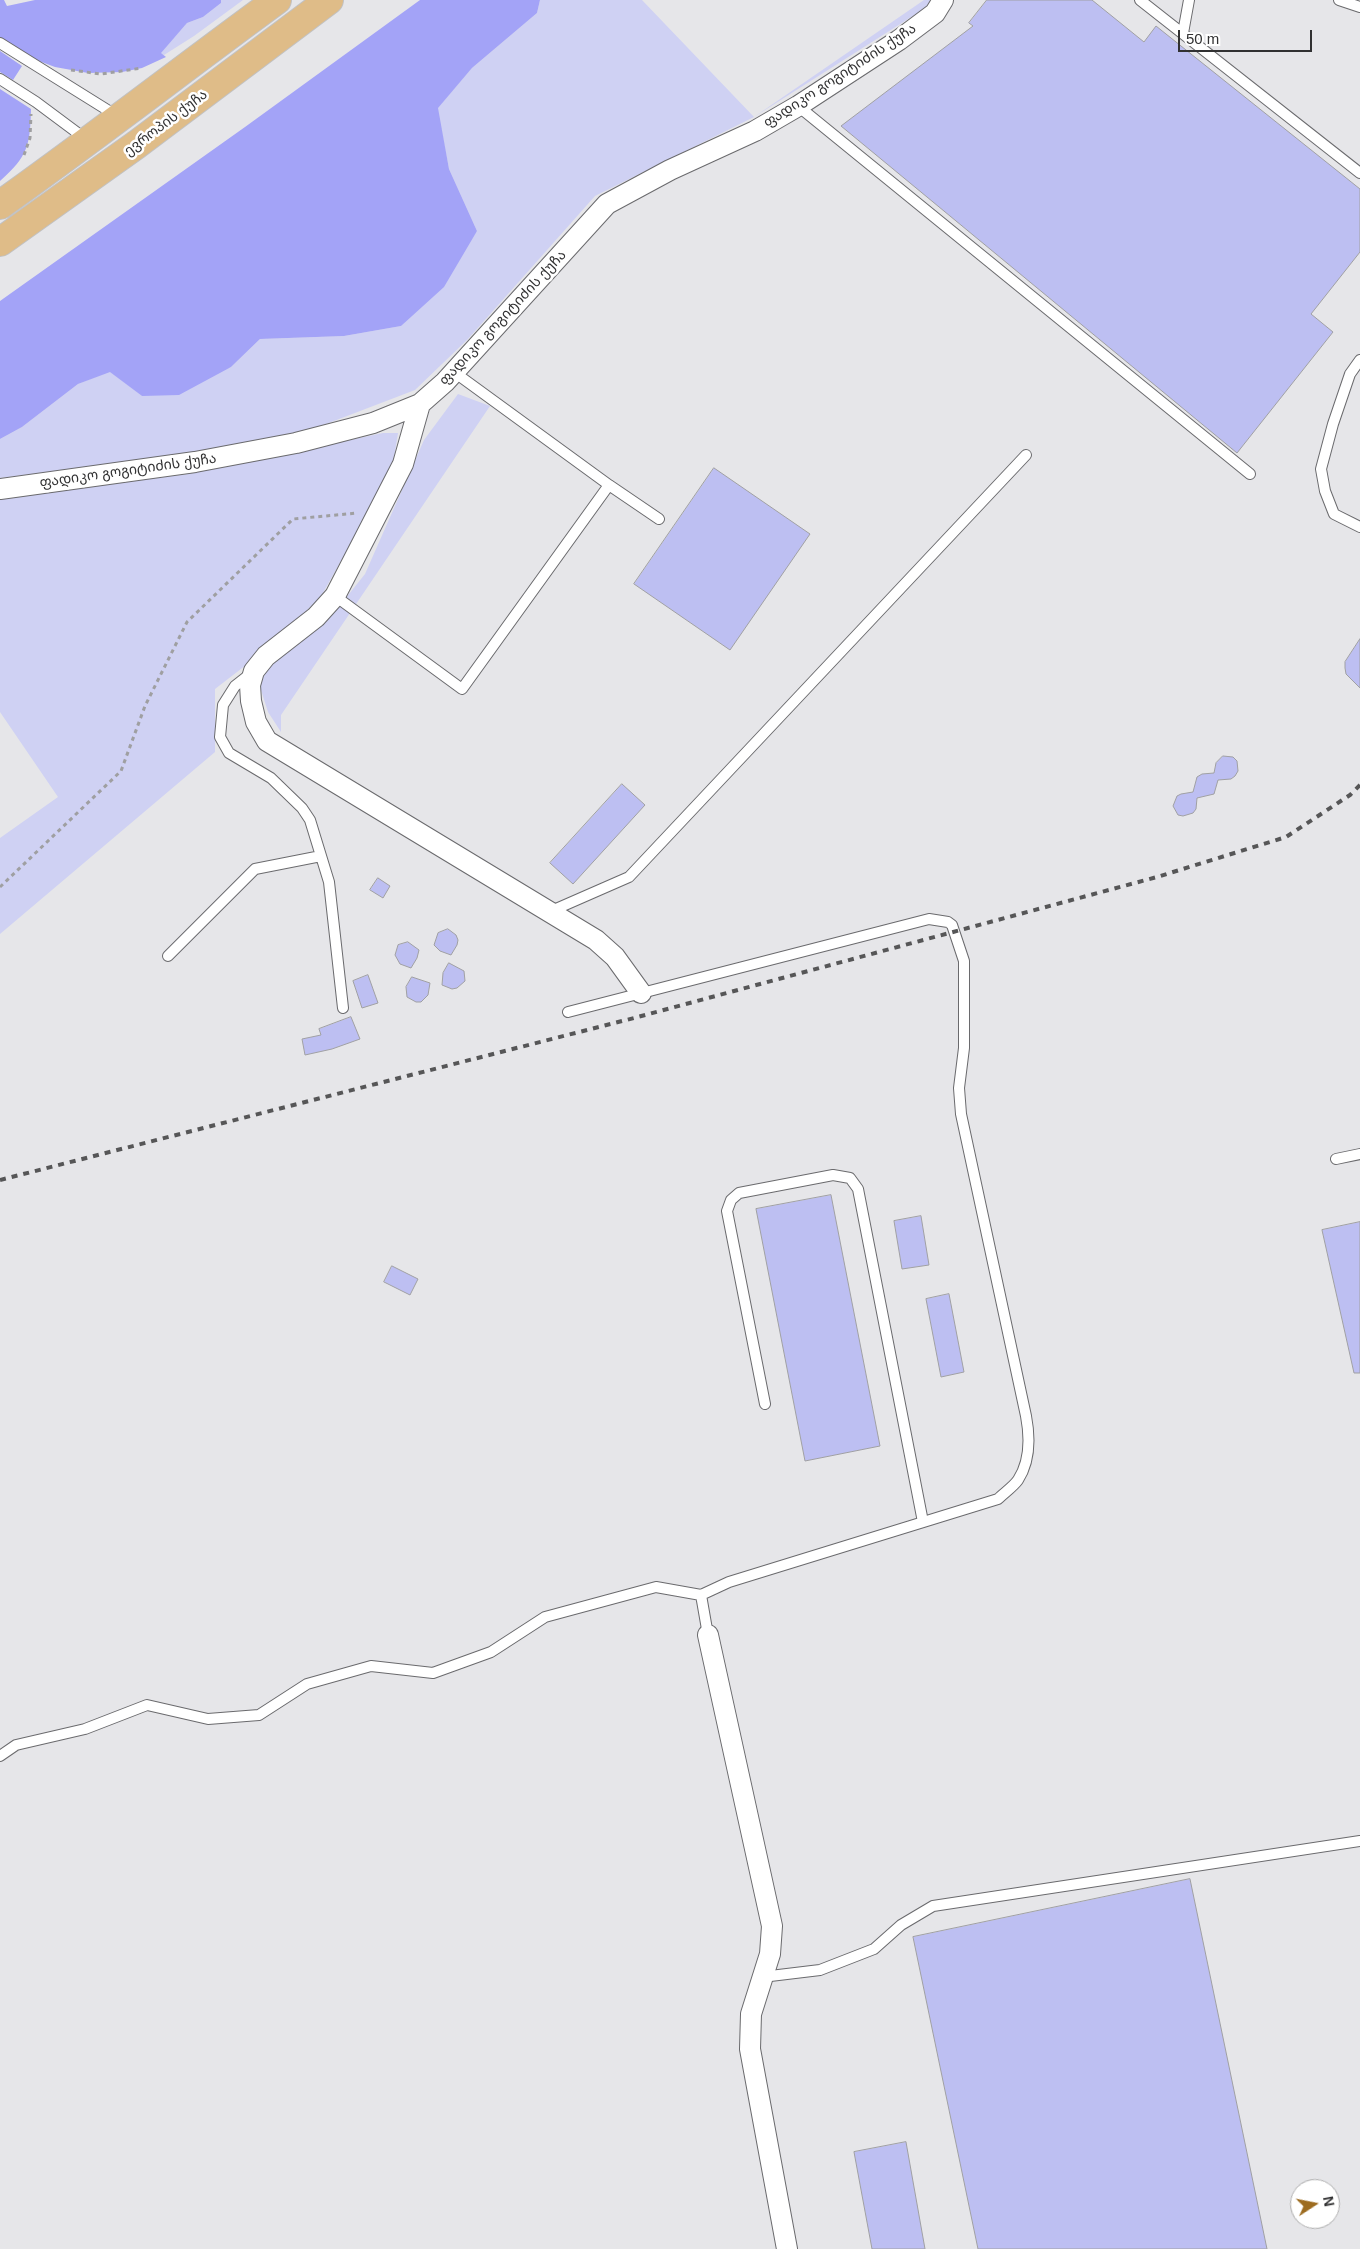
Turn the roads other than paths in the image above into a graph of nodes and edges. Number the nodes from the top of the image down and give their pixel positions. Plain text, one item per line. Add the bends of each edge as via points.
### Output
1 (277, 0) edge
2 (329, 0) edge
3 (943, 0) edge
4 (1140, 0) edge
5 (1189, 0) edge
6 (1339, 0) edge
7 (1360, 7) edge
8 (1182, 33) junction
9 (0, 44) edge
10 (0, 79) edge
11 (798, 106) junction
12 (118, 117) junction
13 (89, 141) junction
14 (1360, 173) edge
15 (0, 205) edge
16 (0, 242) edge
17 (1360, 360) edge
18 (454, 372) junction
19 (420, 404) junction
20 (1026, 455) dead end
21 (1250, 474) dead end
22 (610, 485) junction
23 (0, 489) edge
24 (658, 519) dead end
25 (1360, 527) edge
26 (335, 596) junction
27 (254, 671) junction
28 (321, 856) junction
29 (549, 912) junction
30 (168, 956) dead end
31 (641, 993) junction
32 (343, 1008) dead end
33 (568, 1012) dead end
34 (1360, 1154) edge
35 (1336, 1159) dead end
36 (765, 1404) dead end
37 (923, 1522) junction
38 (700, 1595) junction
39 (708, 1635) joint
40 (0, 1756) edge
41 (1360, 1841) edge
42 (762, 1977) junction
43 (787, 2249) edge

1 - 12 main road
2 - 16 main road, ევროპის ქუჩა
3 - 11 street, ფადიკო გოგიტიძის ქუჩა via 935,13 899,40
4 - 8 lane
5 - 8 lane
6 - 7 lane
8 - 14 lane
9 - 12 lane
10 - 13 lane
11 - 18 street, ფადიკო გოგიტიძის ქუჩა via 756,131 670,170 607,204
11 - 21 lane
12 - 13 main road
13 - 15 main road
17 - 25 lane via 1350,374 1321,469 1334,514
18 - 19 street, ფადიკო გოგიტიძის ქუჩა
18 - 22 lane
19 - 23 street, ფადიკო გოგიტიძის ქუჩა via 373,423 296,443 195,462
19 - 26 street via 403,464
20 - 29 lane via 629,878
22 - 24 lane
22 - 26 lane via 462,688
26 - 27 street via 316,616 266,656
27 - 28 lane via 235,686 222,705 220,737 229,753 271,778 302,808 310,820
27 - 29 street via 250,685 252,701 256,722 267,741
28 - 30 lane via 255,869
28 - 32 lane via 329,882
29 - 31 street via 596,940 615,958
31 - 33 lane
31 - 37 lane via 930,919 952,925 964,961 960,1114 1030,1439 1018,1480 998,1499
34 - 35 lane
36 - 37 lane via 727,1211 731,1200 739,1193 833,1174 850,1178 858,1189
37 - 38 lane via 729,1582
38 - 39 lane
38 - 40 lane via 656,1587 545,1617 491,1652 433,1673 371,1666 307,1684 259,1715 208,1718 147,1705 85,1729 16,1745
39 - 42 street via 772,1926 770,1954
41 - 42 lane via 933,1906 901,1924 874,1949 820,1970
42 - 43 street via 751,2014 750,2049

